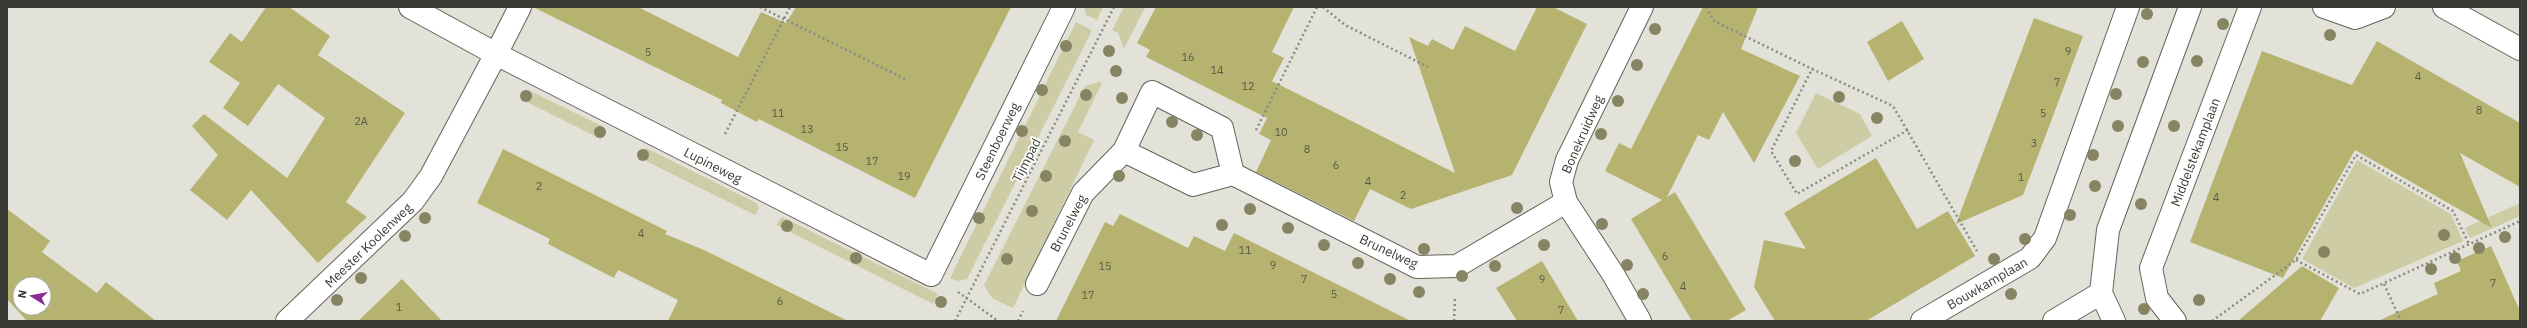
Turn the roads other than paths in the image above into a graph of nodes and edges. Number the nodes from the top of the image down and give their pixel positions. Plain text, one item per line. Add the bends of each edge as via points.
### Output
1 (410, 7) edge
2 (520, 7) edge
3 (1064, 7) edge
4 (1642, 7) edge
5 (2128, 7) edge
6 (2190, 7) edge
7 (2250, 7) edge
8 (2324, 7) edge
9 (2384, 7) edge
10 (2444, 7) edge
11 (2520, 49) edge
12 (496, 54) junction
13 (1124, 151) junction
14 (1233, 174) junction
15 (1566, 202) junction
16 (931, 275) joint
17 (1037, 284) dead end
18 (2101, 293) junction
19 (287, 321) edge
20 (1640, 321) edge
21 (1922, 321) edge
22 (2054, 321) edge
23 (2114, 321) edge
24 (2175, 321) edge

1 - 12 street, Lupineweg
2 - 12 street, Meester Koolenweg
3 - 16 street, Steenboerweg
4 - 15 street, Bonekruidweg via 1568,160 1561,182
5 - 21 street, Bouwkamplaan via 2045,238 2030,258
6 - 18 street via 2108,230
7 - 24 street, Middelstekamplaan via 2151,268 2157,298
8 - 9 street via 2355,18
10 - 11 street
12 - 16 street, Lupineweg
12 - 19 street, Meester Koolenweg via 414,202
13 - 14 street via 1193,184
13 - 14 street, Brunelweg via 1152,92 1222,128
13 - 17 street, Brunelweg via 1083,193
14 - 15 street, Brunelweg via 1417,267 1457,266
15 - 20 street, Bonekruidweg
18 - 22 street
18 - 23 street

